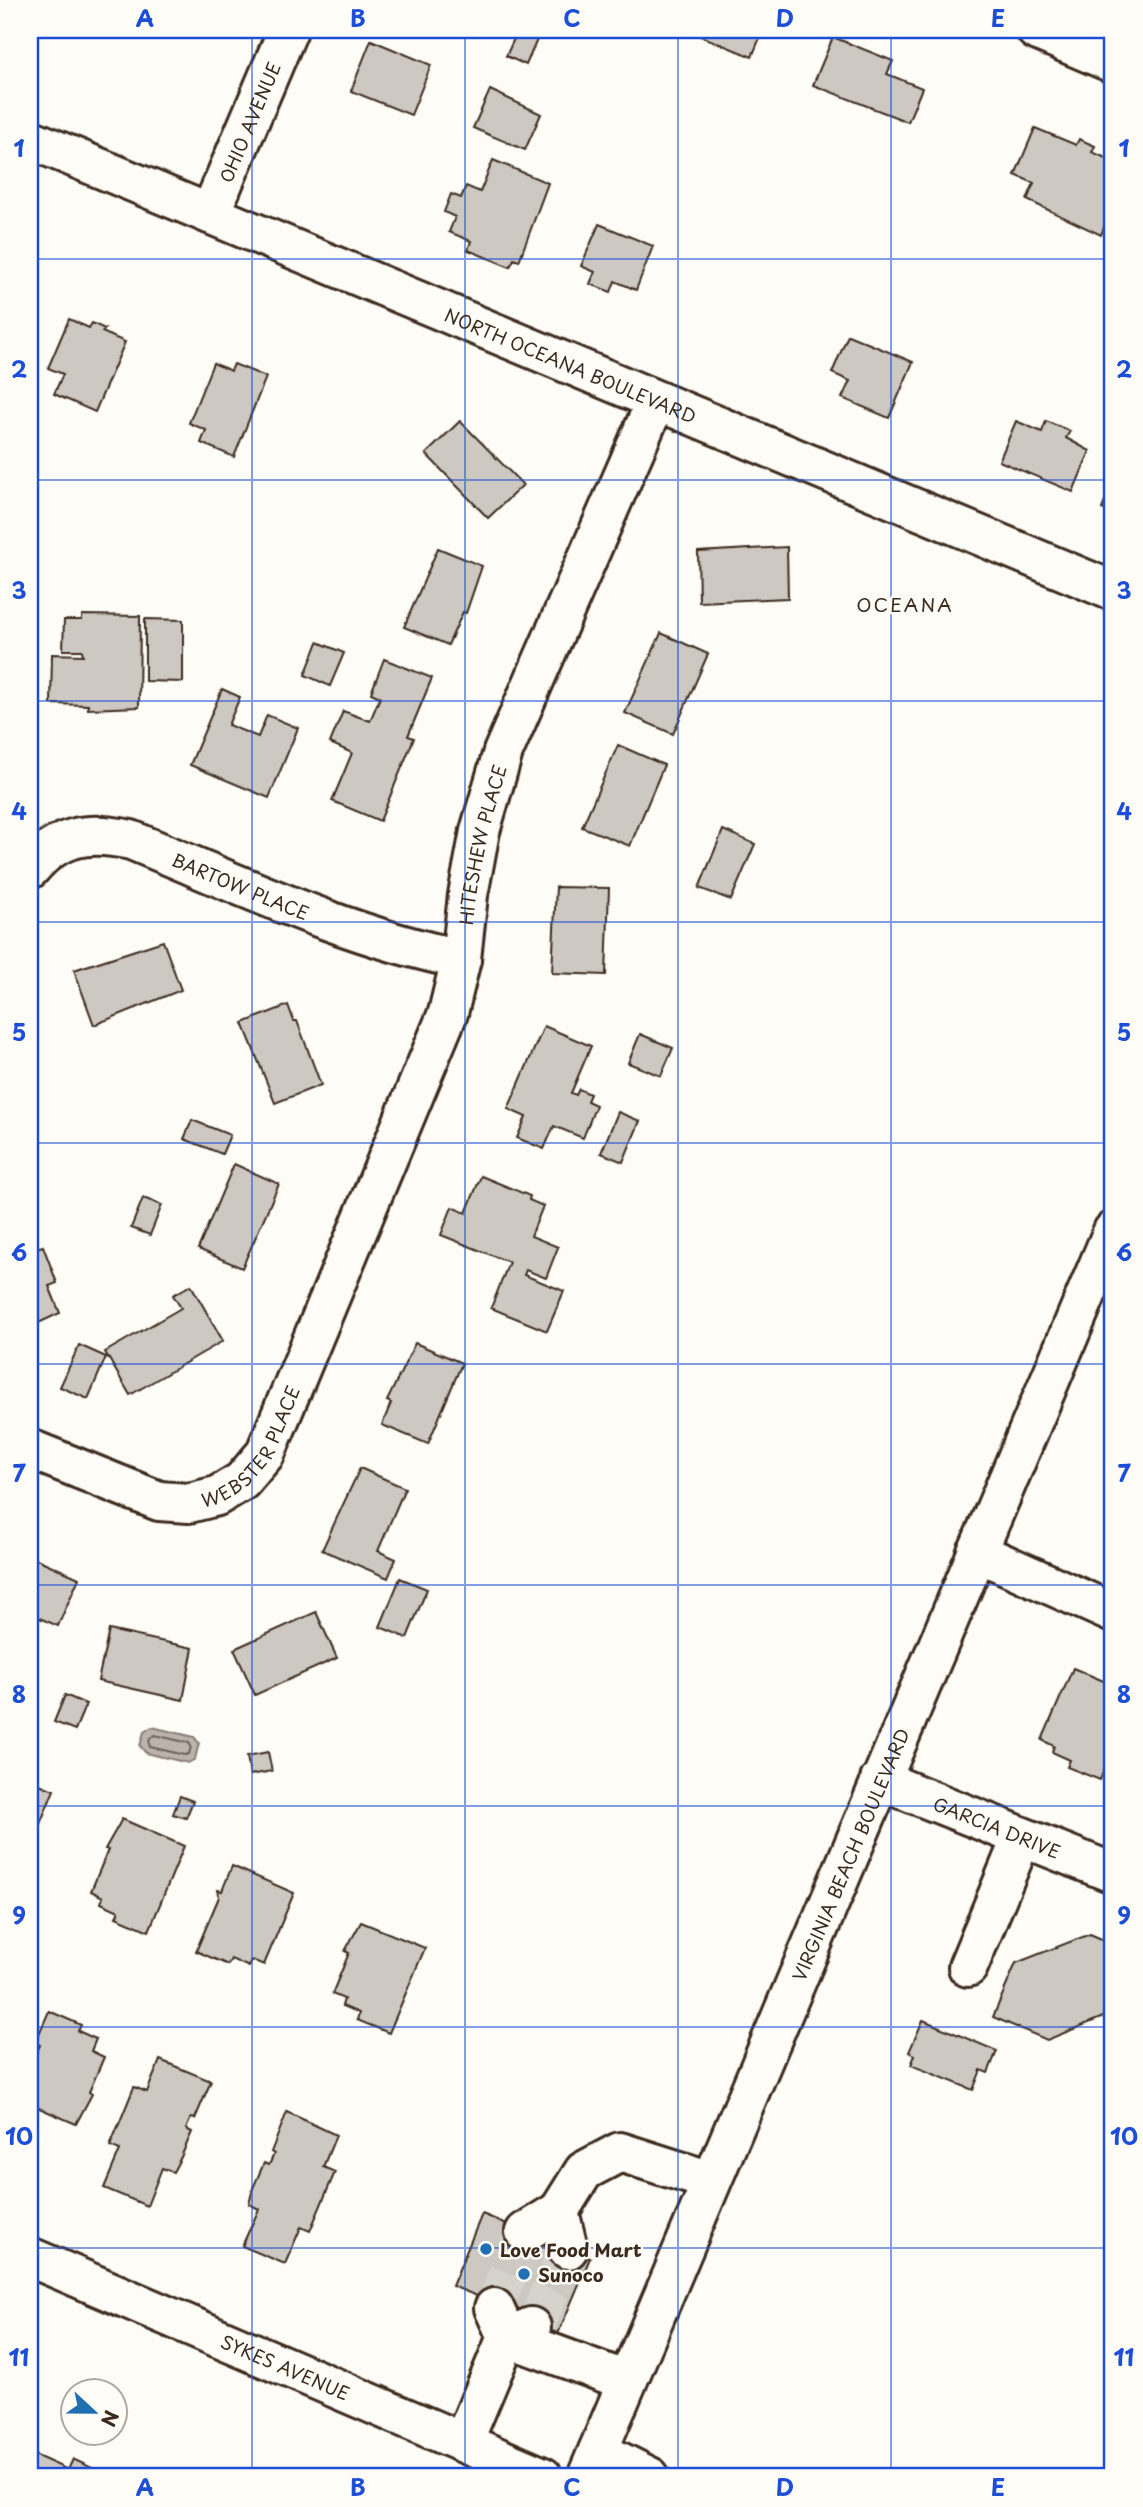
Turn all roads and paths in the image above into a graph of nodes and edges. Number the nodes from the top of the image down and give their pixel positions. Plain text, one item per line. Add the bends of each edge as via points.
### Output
1 (288, 30) edge
2 (1036, 30) edge
3 (1113, 63) edge
4 (30, 139) edge
5 (210, 214) junction
6 (656, 401) junction
7 (1113, 591) edge
8 (30, 869) edge
9 (461, 959) junction
10 (1113, 1231) edge
11 (329, 1297) joint
12 (30, 1449) edge
13 (977, 1552) junction
14 (1113, 1613) edge
15 (880, 1780) junction
16 (1022, 1836) junction
17 (1113, 1873) edge
18 (968, 1967) dead end
19 (711, 2182) junction
20 (559, 2211) junction
21 (526, 2232) tunnel mouth
22 (568, 2249) tunnel mouth
23 (30, 2257) edge
24 (627, 2381) junction
25 (463, 2442) junction
26 (592, 2464) edge
27 (543, 2477) edge
28 (650, 2477) edge

1 - 5 street, OHIO AVENUE
2 - 3 street
4 - 5 street, NORTH OCEANA BOULEVARD
5 - 6 street, NORTH OCEANA BOULEVARD
6 - 7 street, NORTH OCEANA BOULEVARD
6 - 9 street, HITESHEW PLACE via 503,752 480,831
8 - 9 street, BARTOW PLACE via 56,846 77,837 104,834 131,840 350,929
9 - 11 street, HITESHEW PLACE via 440,1036
10 - 13 street, VIRGINIA BEACH BOULEVARD
11 - 12 street, WEBSTER PLACE via 265,1454 242,1481 217,1496 189,1503 159,1501
13 - 14 street
13 - 15 street, VIRGINIA BEACH BOULEVARD
15 - 16 street, GARCIA DRIVE
15 - 19 street, VIRGINIA BEACH BOULEVARD
16 - 17 street, GARCIA DRIVE
16 - 18 street
19 - 20 street via 620,2152 584,2171
19 - 24 street, VIRGINIA BEACH BOULEVARD
20 - 21 street
20 - 22 street
23 - 25 street, SYKES AVENUE
24 - 25 street via 512,2323
24 - 26 street, VIRGINIA BEACH BOULEVARD
25 - 27 street, SYKES AVENUE
26 - 28 street

